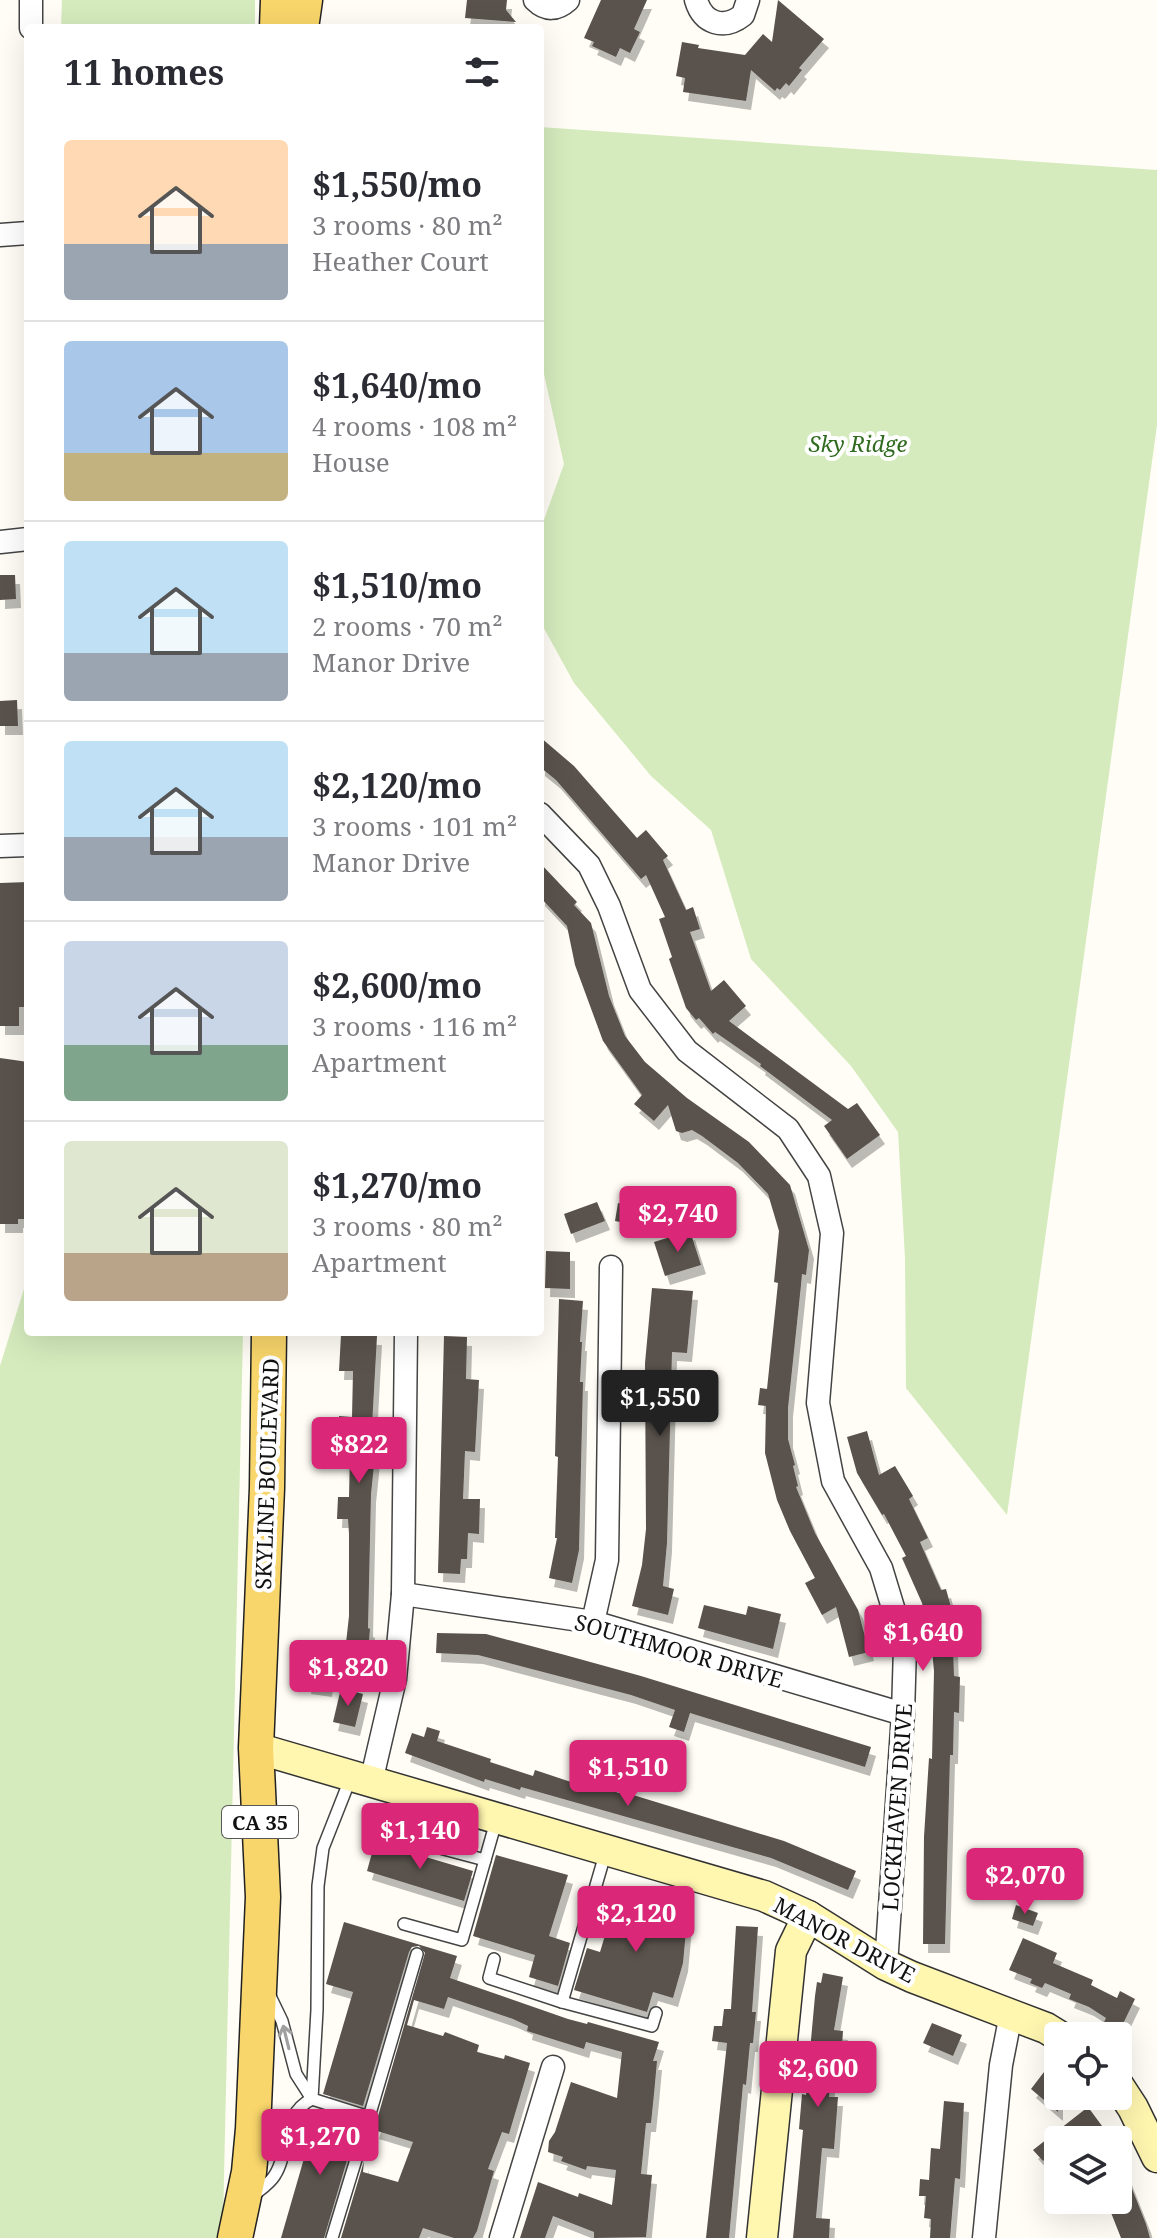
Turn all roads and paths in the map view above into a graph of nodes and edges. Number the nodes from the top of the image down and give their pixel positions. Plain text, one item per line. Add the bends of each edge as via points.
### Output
1 (31, 0) edge
2 (262, 0) edge
3 (278, 0) edge
4 (305, 0) edge
5 (535, 0) edge
6 (568, 0) edge
7 (696, 0) edge
8 (748, 0) edge
9 (31, 24) edge
10 (263, 24) edge
11 (277, 24) edge
12 (302, 24) edge
13 (24, 233) edge
14 (0, 235) edge
15 (24, 539) edge
16 (0, 542) edge
17 (544, 818) edge
18 (24, 845) edge
19 (0, 846) edge
20 (611, 1267) dead end
21 (269, 1336) edge
22 (406, 1336) edge
23 (403, 1594) junction
24 (593, 1622) junction
25 (903, 1714) junction
26 (256, 1748) junction
27 (361, 1779) junction
28 (412, 1793) junction
29 (497, 1818) junction
30 (606, 1850) junction
31 (485, 1860) junction
32 (808, 1916) junction
33 (404, 1924) dead end
34 (417, 1954) dead end
35 (494, 1959) dead end
36 (886, 1965) junction
37 (260, 1976) junction
38 (562, 2002) junction
39 (656, 2013) dead end
40 (1011, 2014) junction
41 (1044, 2029) edge
42 (553, 2067) dead end
43 (312, 2099) junction
44 (1132, 2106) edge
45 (369, 2117) junction
46 (1157, 2157) edge
47 (243, 2204) junction
48 (235, 2238) edge
49 (332, 2238) edge
50 (501, 2238) edge
51 (762, 2238) edge
52 (984, 2238) edge

1 - 9 street
2 - 10 main road
3 - 11 main road
4 - 12 main road
5 - 6 street via 547,8
7 - 8 street via 706,18 725,24 743,15
13 - 14 street
15 - 16 street
17 - 25 street, LOCKHAVEN DRIVE via 589,865 640,990 687,1051 788,1129 819,1176 832,1233 818,1403 833,1481 881,1568 905,1647
18 - 19 street
20 - 24 street via 607,1560
21 - 26 main road, SKYLINE BOULEVARD / CA 35
22 - 23 street
23 - 24 street, SOUTHMOOR DRIVE
23 - 27 street via 395,1679
24 - 25 street, SOUTHMOOR DRIVE
25 - 36 street, LOCKHAVEN DRIVE
26 - 27 street, MANOR DRIVE
26 - 37 main road, SKYLINE BOULEVARD / CA 35 via 263,1897
27 - 28 street, MANOR DRIVE
27 - 43 lane via 323,1848
28 - 29 street, MANOR DRIVE
28 - 31 lane via 391,1835
29 - 30 street, MANOR DRIVE
29 - 31 lane
30 - 32 street, MANOR DRIVE via 764,1896
30 - 38 lane
31 - 33 lane via 462,1940
32 - 36 street, MANOR DRIVE
32 - 51 street via 791,1951
34 - 45 lane
35 - 38 lane via 489,1978
36 - 40 street, MANOR DRIVE
43 -> 37 lane via 296,2074 282,2021
37 - 47 main road, SKYLINE BOULEVARD / CA 35 via 253,2129
38 - 39 lane via 652,2026
40 - 41 street, MANOR DRIVE
40 - 52 street
42 - 50 street
43 - 45 lane
43 - 47 lane via 293,2118 274,2177
44 - 46 street
45 - 49 lane
47 - 48 main road, SKYLINE BOULEVARD / CA 35

